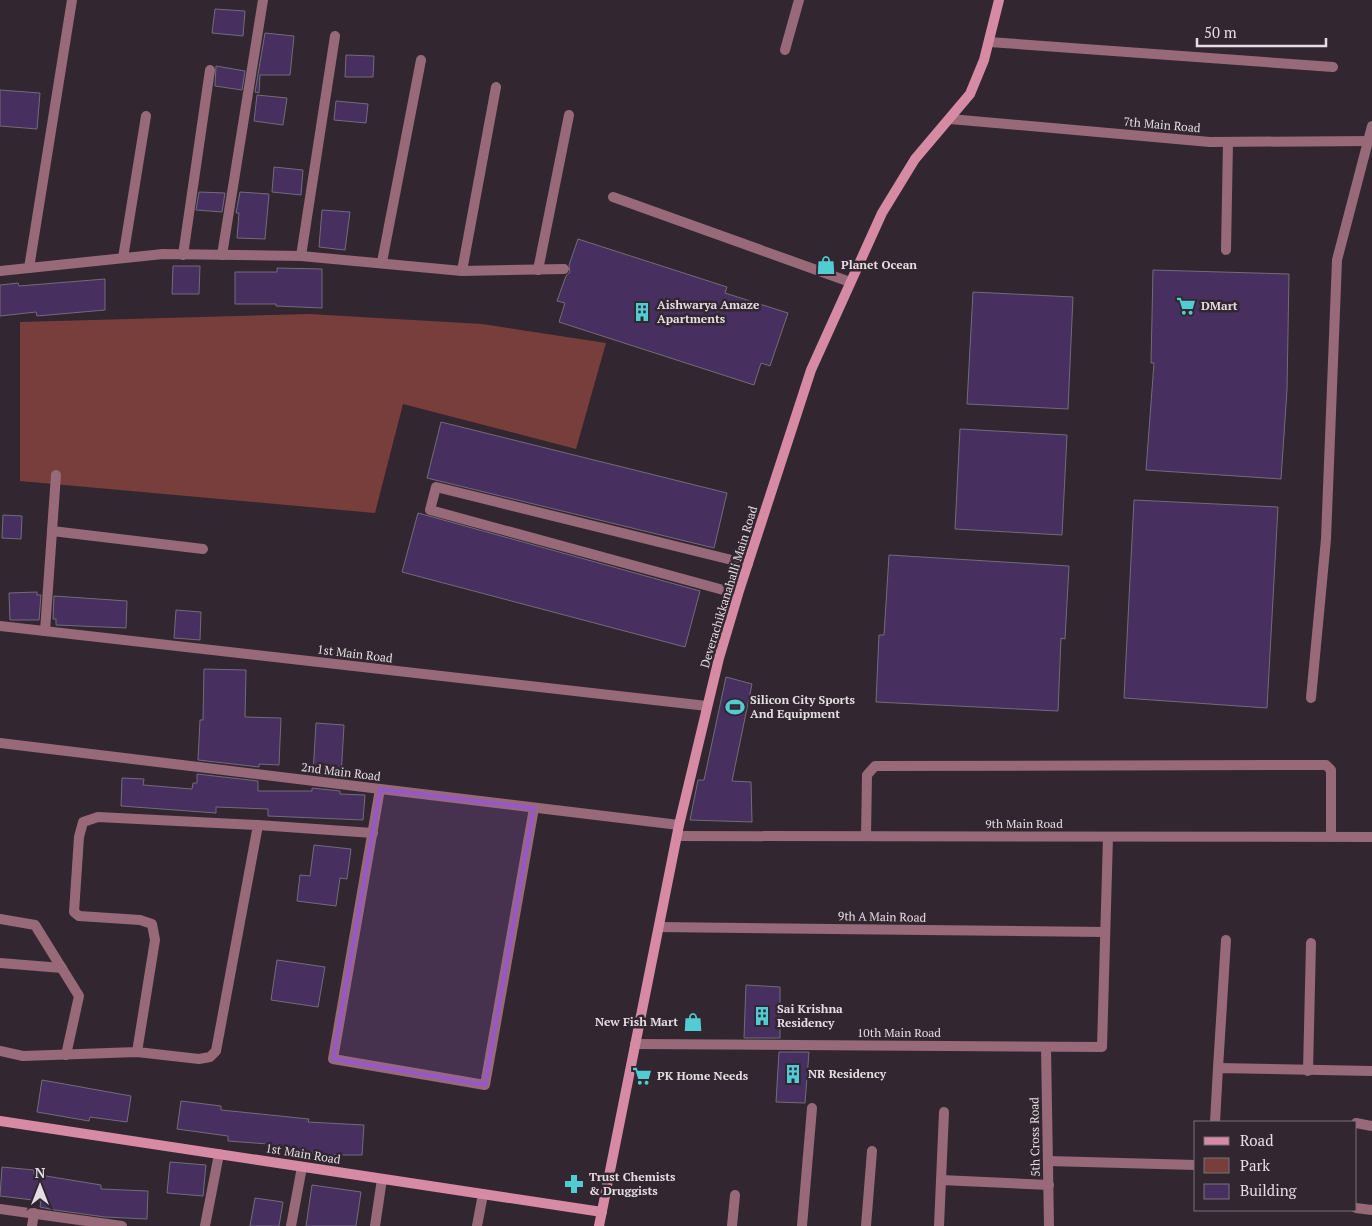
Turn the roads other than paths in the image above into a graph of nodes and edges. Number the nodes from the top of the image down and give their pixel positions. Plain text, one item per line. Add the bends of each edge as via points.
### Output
1 (72, 0) edge
2 (263, 0) edge
3 (799, 0) edge
4 (999, 0) edge
5 (335, 36) dead end
6 (989, 42) junction
7 (785, 50) dead end
8 (421, 60) dead end
9 (1332, 67) dead end
10 (210, 70) dead end
11 (496, 87) dead end
12 (569, 115) dead end
13 (146, 116) dead end
14 (950, 119) junction
15 (1372, 126) edge
16 (1370, 140) edge
17 (1228, 142) junction
18 (613, 197) dead end
19 (1226, 250) dead end
20 (183, 255) junction
21 (222, 255) junction
22 (301, 256) junction
23 (123, 258) junction
24 (382, 262) junction
25 (29, 268) junction
26 (564, 269) dead end
27 (538, 270) junction
28 (0, 271) edge
29 (462, 271) junction
30 (850, 282) junction
31 (56, 475) dead end
32 (52, 532) junction
33 (204, 549) dead end
34 (748, 564) junction
35 (738, 594) junction
36 (0, 626) edge
37 (45, 631) junction
38 (1310, 698) dead end
39 (706, 706) junction
40 (0, 743) edge
41 (380, 789) junction
42 (534, 808) junction
43 (258, 826) junction
44 (678, 831) junction
45 (373, 834) junction
46 (866, 836) junction
47 (1108, 837) junction
48 (1331, 837) junction
49 (1372, 837) edge
50 (0, 920) edge
51 (659, 927) junction
52 (1105, 932) junction
53 (1226, 940) dead end
54 (1311, 943) dead end
55 (0, 963) edge
56 (62, 968) junction
57 (635, 1044) junction
58 (1046, 1047) junction
59 (0, 1051) edge
60 (137, 1052) junction
61 (66, 1055) junction
62 (1218, 1068) junction
63 (1308, 1071) junction
64 (1372, 1071) edge
65 (812, 1108) dead end
66 (944, 1112) dead end
67 (0, 1121) edge
68 (1215, 1121) edge
69 (1357, 1123) edge
70 (1372, 1126) edge
71 (872, 1151) dead end
72 (219, 1154) junction
73 (1048, 1161) junction
74 (1194, 1164) edge
75 (302, 1167) junction
76 (382, 1179) junction
77 (941, 1180) junction
78 (1049, 1185) junction
79 (483, 1194) junction
80 (735, 1195) dead end
81 (1357, 1208) edge
82 (0, 1209) edge
83 (1372, 1210) edge
84 (602, 1212) junction
85 (34, 1213) junction
86 (32, 1226) edge
87 (122, 1226) edge
88 (205, 1226) edge
89 (291, 1226) edge
90 (374, 1226) edge
91 (477, 1226) edge
92 (599, 1226) edge
93 (732, 1226) edge
94 (802, 1226) edge
95 (866, 1226) edge
96 (938, 1226) edge
97 (1049, 1226) edge

1 - 25 street
2 - 21 street
3 - 7 street
4 - 6 street, Deverachikkanahalli Main Road
5 - 22 street
6 - 9 street
6 - 14 street, Deverachikkanahalli Main Road via 970,94
8 - 24 street
10 - 20 street
11 - 29 street
12 - 27 street
13 - 23 street
14 - 17 street, 7th Main Road
14 - 30 street, Deverachikkanahalli Main Road via 915,159 899,184
15 - 16 street
16 - 17 street, 7th Main Road
16 - 38 street via 1337,260 1326,539
17 - 19 street
18 - 30 street
20 - 21 street
20 - 23 street
21 - 22 street
22 - 24 street
23 - 25 street
24 - 29 street
25 - 28 street
26 - 27 street
27 - 29 street
30 - 34 street, Deverachikkanahalli Main Road via 811,370
31 - 32 street
32 - 33 street
32 - 37 street
34 - 35 street, Deverachikkanahalli Main Road
34 - 35 street via 436,487 430,510
35 - 39 street, Deverachikkanahalli Main Road
36 - 37 street, 1st Main Road
37 - 39 street, 1st Main Road
39 - 44 street, Deverachikkanahalli Main Road
40 - 41 street, 2nd Main Road
41 - 42 street, 2nd Main Road
41 - 45 street
42 - 44 street, 2nd Main Road
42 - 45 street via 485,1085 333,1059
43 - 45 street
43 - 60 street via 216,1051 210,1057 199,1059
43 - 60 street via 98,817 83,822 74,912 80,916 140,920 152,924 155,940
44 - 46 street, 9th Main Road
44 - 51 street, Deverachikkanahalli Main Road
46 - 47 street, 9th Main Road
46 - 48 street via 867,775 876,766 1326,765 1331,770
47 - 48 street, 9th Main Road
47 - 52 street
48 - 49 street, 9th Main Road
50 - 56 street via 35,925
51 - 52 street, 9th A Main Road
51 - 57 street, Deverachikkanahalli Main Road
52 - 58 street, 10th Main Road via 1102,1047
53 - 62 street
54 - 63 street
55 - 56 street
56 - 61 street via 80,996
57 - 58 street, 10th Main Road
57 - 84 street, Deverachikkanahalli Main Road
58 - 73 street, 5th Cross Road
59 - 61 street via 23,1056
60 - 61 street
62 - 63 street
62 - 68 street
63 - 64 street
65 - 94 street
66 - 77 street
67 - 72 street, 1st Main Road
69 - 70 street
71 - 95 street
72 - 75 street, 1st Main Road
72 - 88 street
73 - 74 street
73 - 78 street, 5th Cross Road
75 - 76 street, 1st Main Road
75 - 89 street
76 - 79 street, 1st Main Road
76 - 90 street
77 - 78 street
77 - 96 street
78 - 97 street, 5th Cross Road
79 - 84 street, 1st Main Road
79 - 91 street
80 - 93 street
81 - 83 street
82 - 85 street
84 - 92 street, Deverachikkanahalli Main Road
85 - 86 street
85 - 87 street

